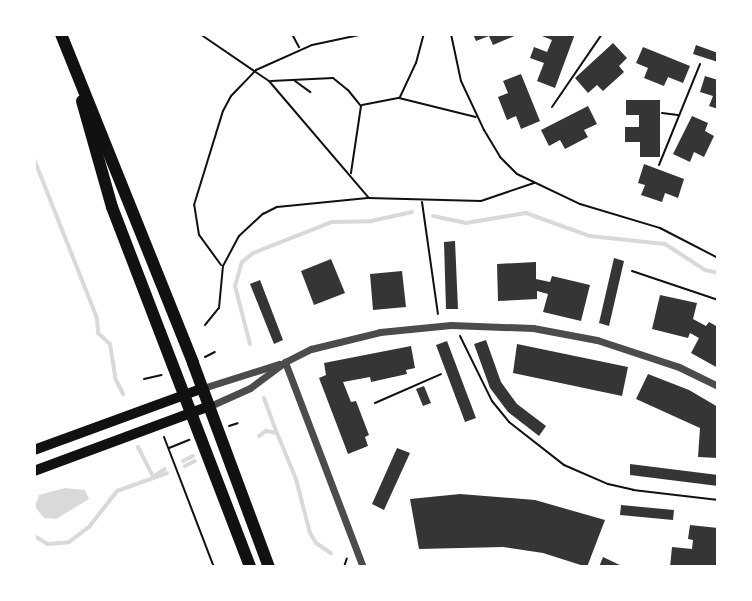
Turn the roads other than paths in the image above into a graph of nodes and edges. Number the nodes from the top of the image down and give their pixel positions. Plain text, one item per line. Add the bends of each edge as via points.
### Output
1 (61, 34) edge
2 (73, 67) junction
3 (285, 362) junction
4 (718, 386) edge
5 (203, 388) junction
6 (186, 395) junction
7 (210, 406) junction
8 (193, 413) junction
9 (34, 450) edge
10 (34, 471) edge
11 (250, 567) edge
12 (269, 567) edge
13 (363, 567) edge

1 - 2 main road
2 - 5 main road
2 - 6 main road via 112,207
3 - 4 street via 311,349 380,332 491,324 597,340
3 - 5 street
3 - 7 street via 250,388
3 - 13 street
5 - 6 main road
5 - 7 main road
6 - 8 main road
6 - 9 main road
7 - 8 main road
7 - 12 main road
8 - 10 main road
8 - 11 main road

